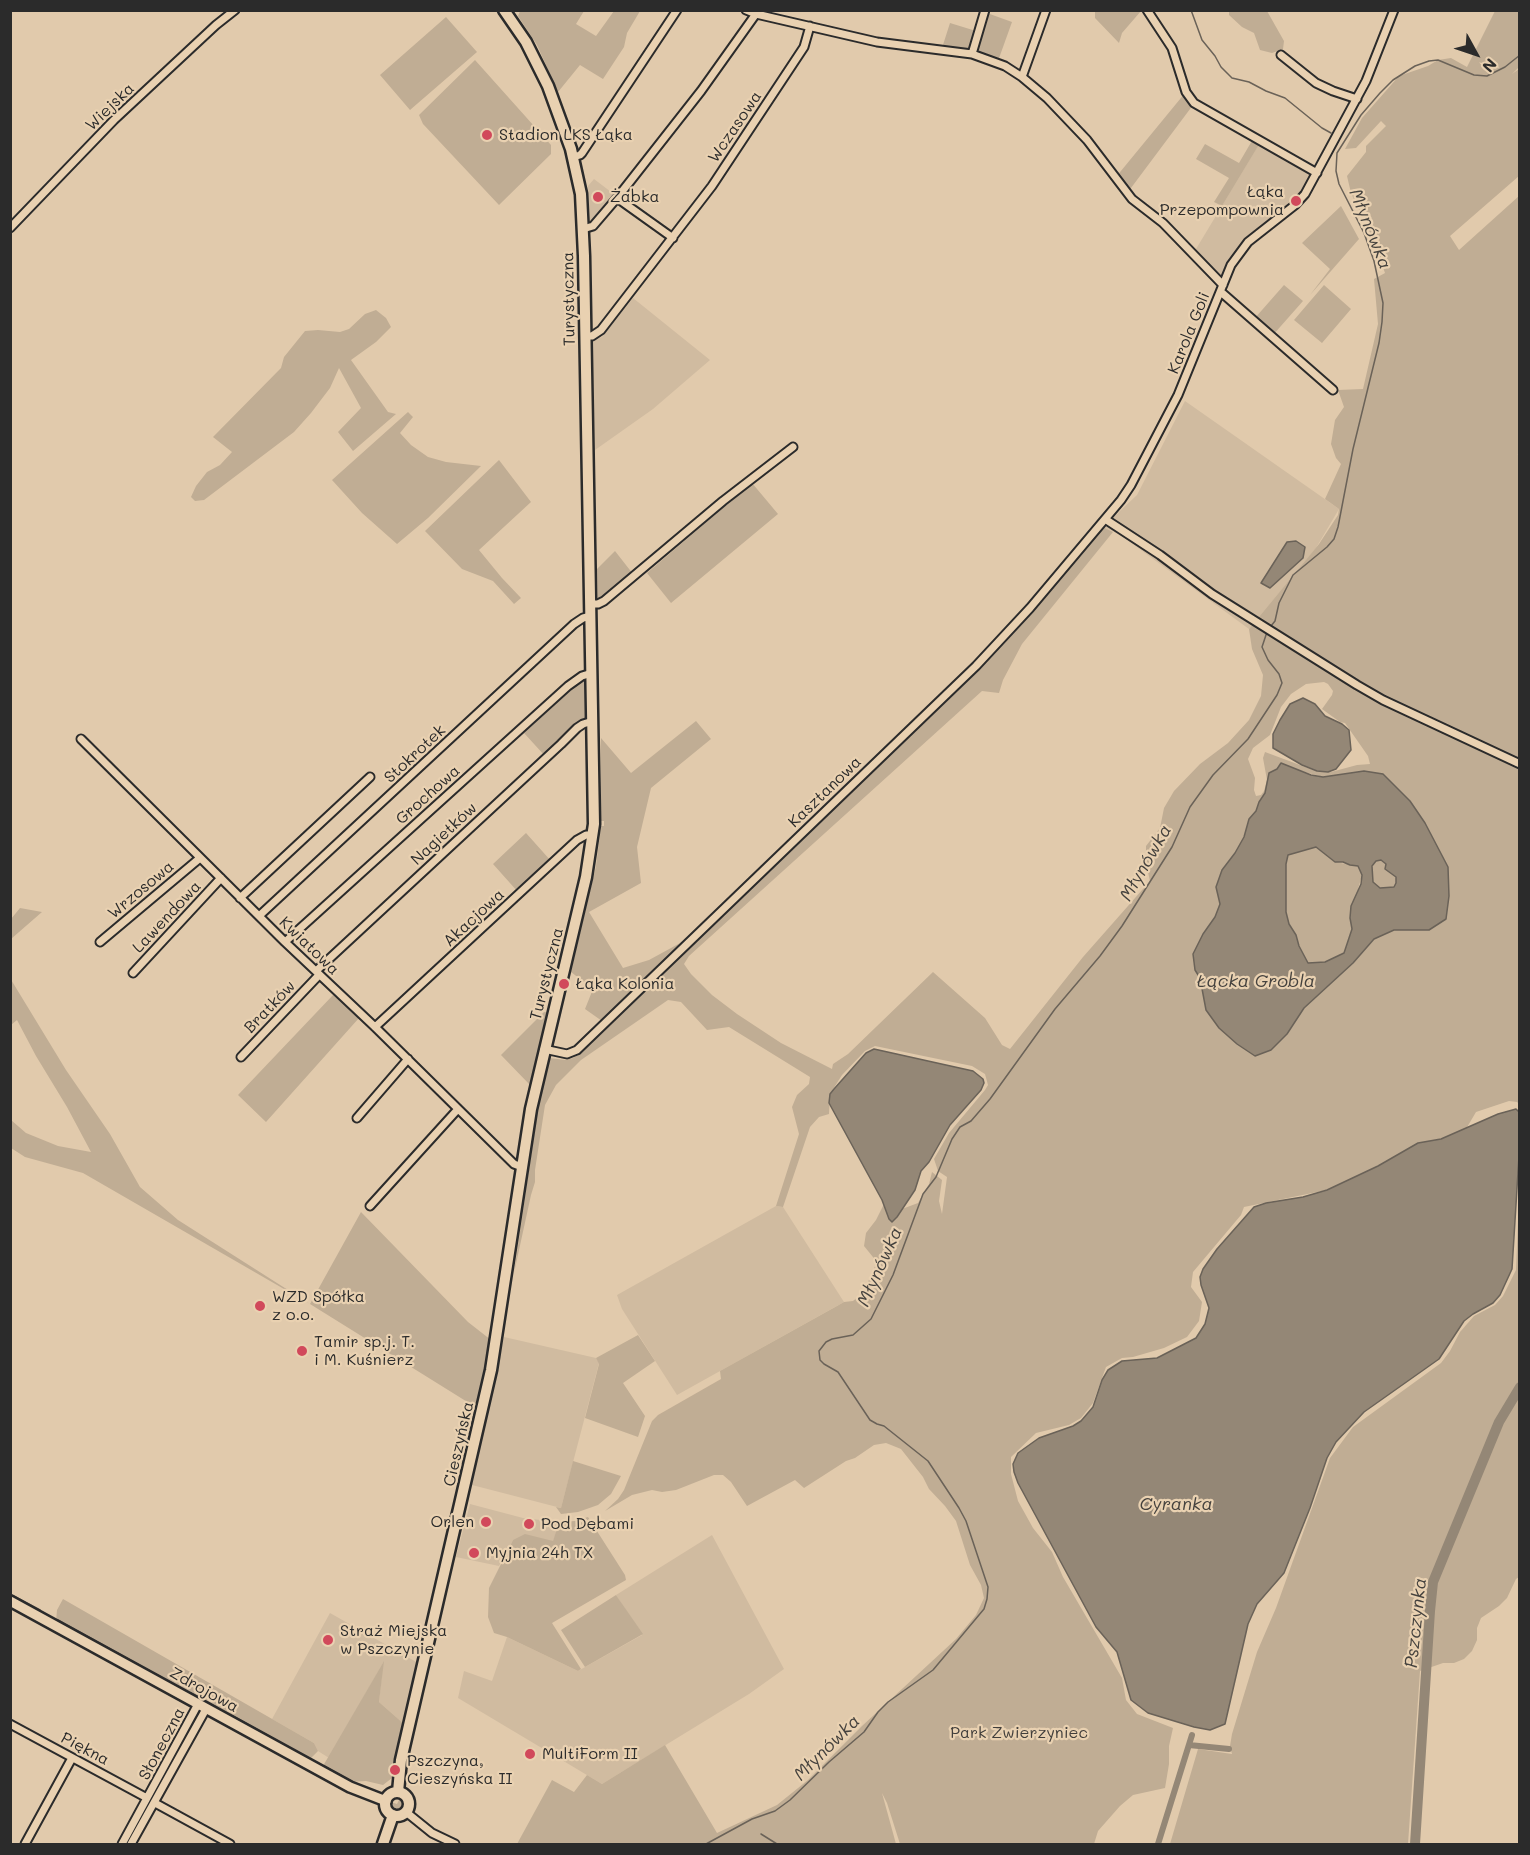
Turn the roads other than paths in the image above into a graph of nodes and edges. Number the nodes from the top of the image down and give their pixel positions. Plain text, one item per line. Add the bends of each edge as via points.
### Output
1 (235, 10) edge
2 (677, 10) edge
3 (746, 10) edge
4 (986, 10) edge
5 (1046, 10) edge
6 (1147, 10) edge
7 (1394, 10) edge
8 (757, 12) edge
9 (510, 13) edge
10 (810, 26) junction
11 (972, 54) junction
12 (1281, 55) dead end
13 (1022, 77) junction
14 (1357, 99) junction
15 (573, 157) junction
16 (1317, 173) junction
17 (617, 198) junction
18 (10, 228) edge
19 (583, 229) junction
20 (673, 238) junction
21 (1222, 289) junction
22 (585, 336) junction
23 (1333, 390) dead end
24 (793, 447) dead end
25 (1105, 519) junction
26 (591, 604) junction
27 (591, 616) junction
28 (592, 673) junction
29 (593, 721) junction
30 (81, 739) dead end
31 (1520, 764) edge
32 (370, 777) dead end
33 (593, 835) junction
34 (200, 858) junction
35 (221, 878) junction
36 (240, 898) junction
37 (259, 916) junction
38 (100, 942) dead end
39 (285, 942) junction
40 (133, 973) dead end
41 (317, 973) junction
42 (375, 1027) junction
43 (544, 1049) junction
44 (241, 1057) dead end
45 (408, 1059) junction
46 (458, 1109) junction
47 (357, 1118) dead end
48 (522, 1167) junction
49 (370, 1206) dead end
50 (495, 1349) joint
51 (10, 1601) edge
52 (202, 1706) junction
53 (10, 1724) edge
54 (72, 1758) junction
55 (398, 1792) junction
56 (151, 1800) junction
57 (386, 1801) junction
58 (406, 1812) junction
59 (393, 1815) junction
60 (384, 1844) edge
61 (25, 1845) edge
62 (122, 1845) edge
63 (131, 1845) edge
64 (230, 1845) edge
65 (455, 1845) edge

1 - 18 street, Wiejska via 114,120
2 - 15 street via 582,153
3 - 8 street
4 - 11 street
5 - 13 street
6 - 16 street via 1172,48 1186,92 1194,103
7 - 14 street, Karola Goli
8 - 10 street
8 - 17 street
9 - 15 main road, Turystyczna via 543,74
10 - 11 street via 877,42
10 - 20 street, Wczasowa via 804,47
11 - 13 street
12 - 14 street via 1316,83
13 - 21 street via 1087,140 1132,199 1163,223
14 - 16 street, Karola Goli
15 - 19 main road, Turystyczna
16 - 21 street, Karola Goli via 1295,205 1240,251
17 - 19 street via 593,226
17 - 20 street
19 - 22 main road, Turystyczna
20 - 22 street, Wczasowa via 601,330
21 - 23 street
21 - 25 street, Karola Goli via 1178,395 1131,486
22 - 26 main road, Turystyczna
24 - 26 street via 604,601
25 - 31 street via 1212,594 1383,700
25 - 43 street, Kasztanowa via 976,666 577,1050 567,1054
26 - 27 main road, Turystyczna
27 - 28 main road, Turystyczna
27 - 37 street, Stokrotek via 574,624
28 - 29 main road, Turystyczna
28 - 39 street, Grochowa via 568,686
29 - 33 main road, Turystyczna
29 - 41 street, Nagietków via 577,728
30 - 34 street, Kwiatowa
32 - 36 street
33 - 42 street, Akacjowa via 579,838
33 - 43 main road, Turystyczna
34 - 35 street, Kwiatowa
34 - 38 street, Wrzosowa
35 - 36 street, Kwiatowa
35 - 40 street, Lawendowa
36 - 37 street, Kwiatowa
37 - 39 street, Kwiatowa
39 - 41 street, Kwiatowa
41 - 42 street, Kwiatowa
41 - 44 street, Bratków
42 - 45 street, Kwiatowa
43 - 48 main road, Turystyczna
45 - 46 street, Kwiatowa
45 - 47 street
46 - 48 street, Kwiatowa via 514,1164
46 - 49 street
48 - 50 main road, Turystyczna
50 - 55 main road, Cieszyńska via 401,1760
51 - 52 street, Zdrojowa
52 - 56 street, Słoneczna
52 - 57 street, Zdrojowa via 350,1787
53 - 54 street, Piękna
54 - 56 street, Piękna
54 - 61 street
55 - 57 main road
55 - 58 main road via 408,1799
56 - 62 street, Słoneczna
56 - 63 street, Słoneczna
56 - 64 street, Piękna
57 - 59 main road
58 - 59 main road
58 - 65 street
59 - 60 main road

